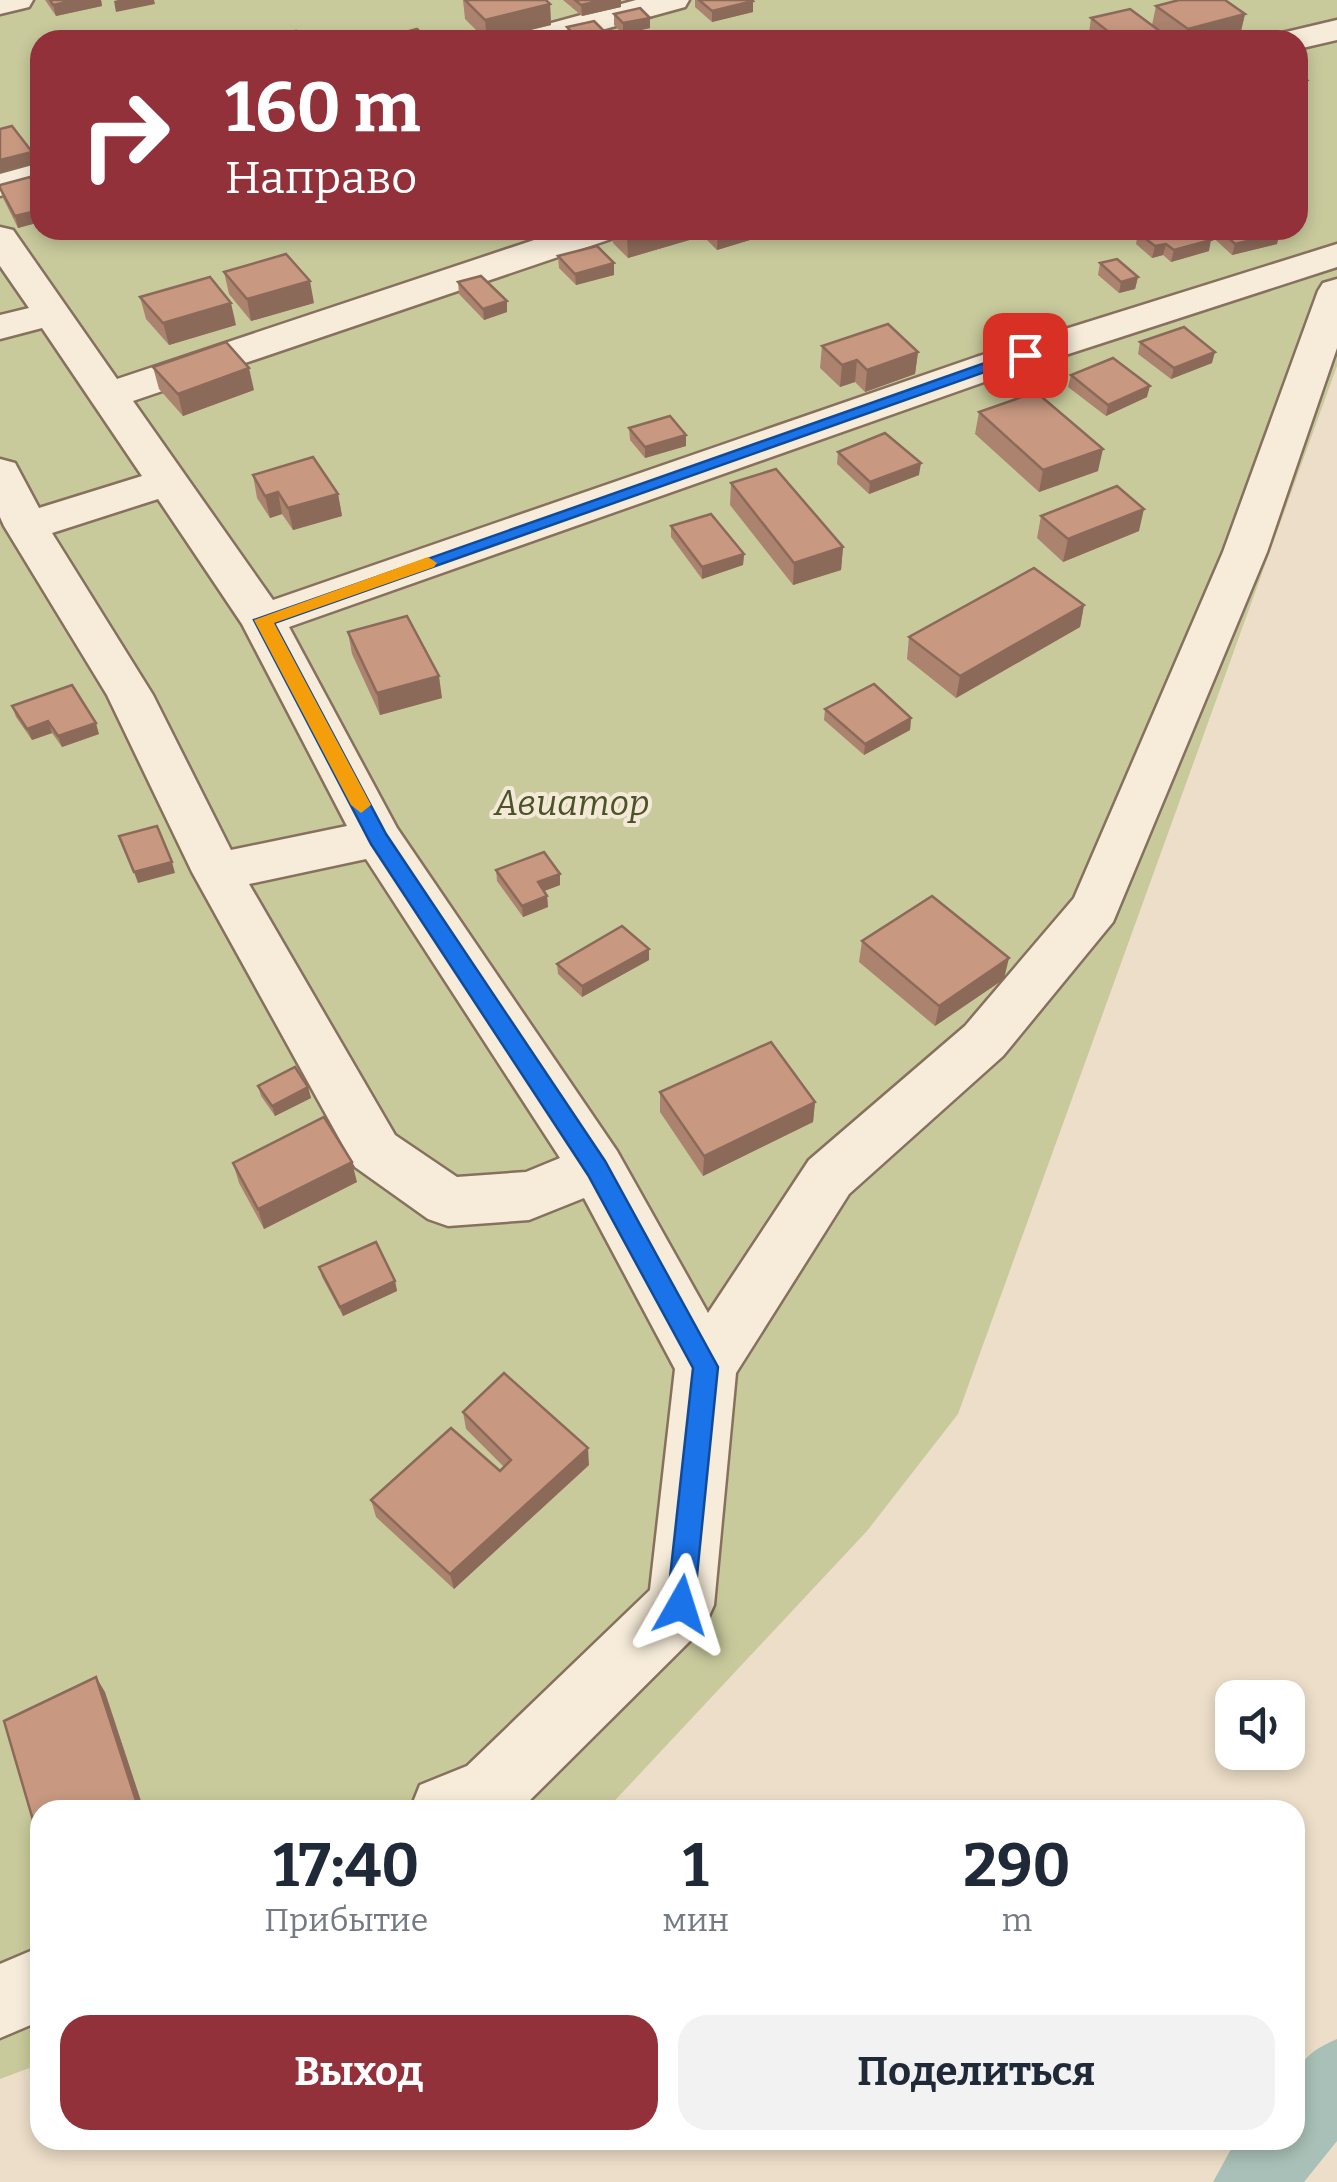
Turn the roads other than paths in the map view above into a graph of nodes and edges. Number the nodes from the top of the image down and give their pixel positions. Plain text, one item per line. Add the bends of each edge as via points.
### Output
1 (17, 0) edge
2 (673, 0) edge
3 (0, 4) edge
4 (564, 30) edge
5 (1337, 30) edge
6 (1308, 37) edge
7 (30, 177) edge
8 (0, 185) edge
9 (0, 238) edge
10 (571, 240) edge
11 (1337, 255) edge
12 (1337, 291) edge
13 (53, 314) junction
14 (0, 327) edge
15 (109, 395) junction
16 (0, 472) edge
17 (169, 482) junction
18 (26, 526) junction
19 (264, 620) junction
20 (378, 838) junction
21 (218, 872) junction
22 (597, 1168) junction
23 (706, 1367) junction
24 (468, 1800) edge
25 (30, 1988) edge
26 (0, 2002) edge

1 - 3 street
2 - 4 street
5 - 6 street
7 - 8 street
9 - 13 street
10 - 15 street
11 - 19 street via 990,366
12 - 23 street via 1245,552 1095,908 984,1041 829,1177
13 - 14 street
13 - 15 street
15 - 17 street
16 - 18 street
17 - 18 street
17 - 19 street
18 - 21 street via 130,695
19 - 20 street
20 - 21 street
20 - 22 street
21 - 22 street via 376,1150 448,1202 529,1196
22 - 23 street
23 - 24 street via 681,1605 491,1790
25 - 26 street

